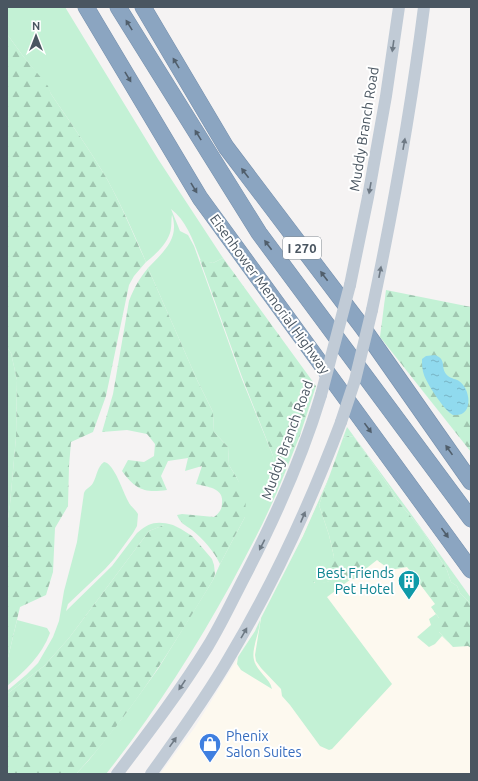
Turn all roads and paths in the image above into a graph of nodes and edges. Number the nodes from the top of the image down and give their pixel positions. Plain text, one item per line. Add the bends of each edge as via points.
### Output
1 (86, 7) edge
2 (118, 7) edge
3 (143, 7) edge
4 (399, 7) edge
5 (424, 7) edge
6 (471, 482) edge
7 (471, 519) edge
8 (471, 570) edge
9 (117, 774) edge
10 (151, 774) edge

1 -> 8 highway, Eisenhower Memorial Highway via 200,198
7 -> 2 highway, I 270 via 259,233
6 -> 3 highway, I 270 via 363,328 226,147
4 -> 9 main road, Muddy Branch Road, bridge via 386,96 350,285 321,395 290,484 208,646 170,703
10 -> 5 main road, bridge via 211,688 248,628 299,526 341,422 355,380 386,242 412,100

